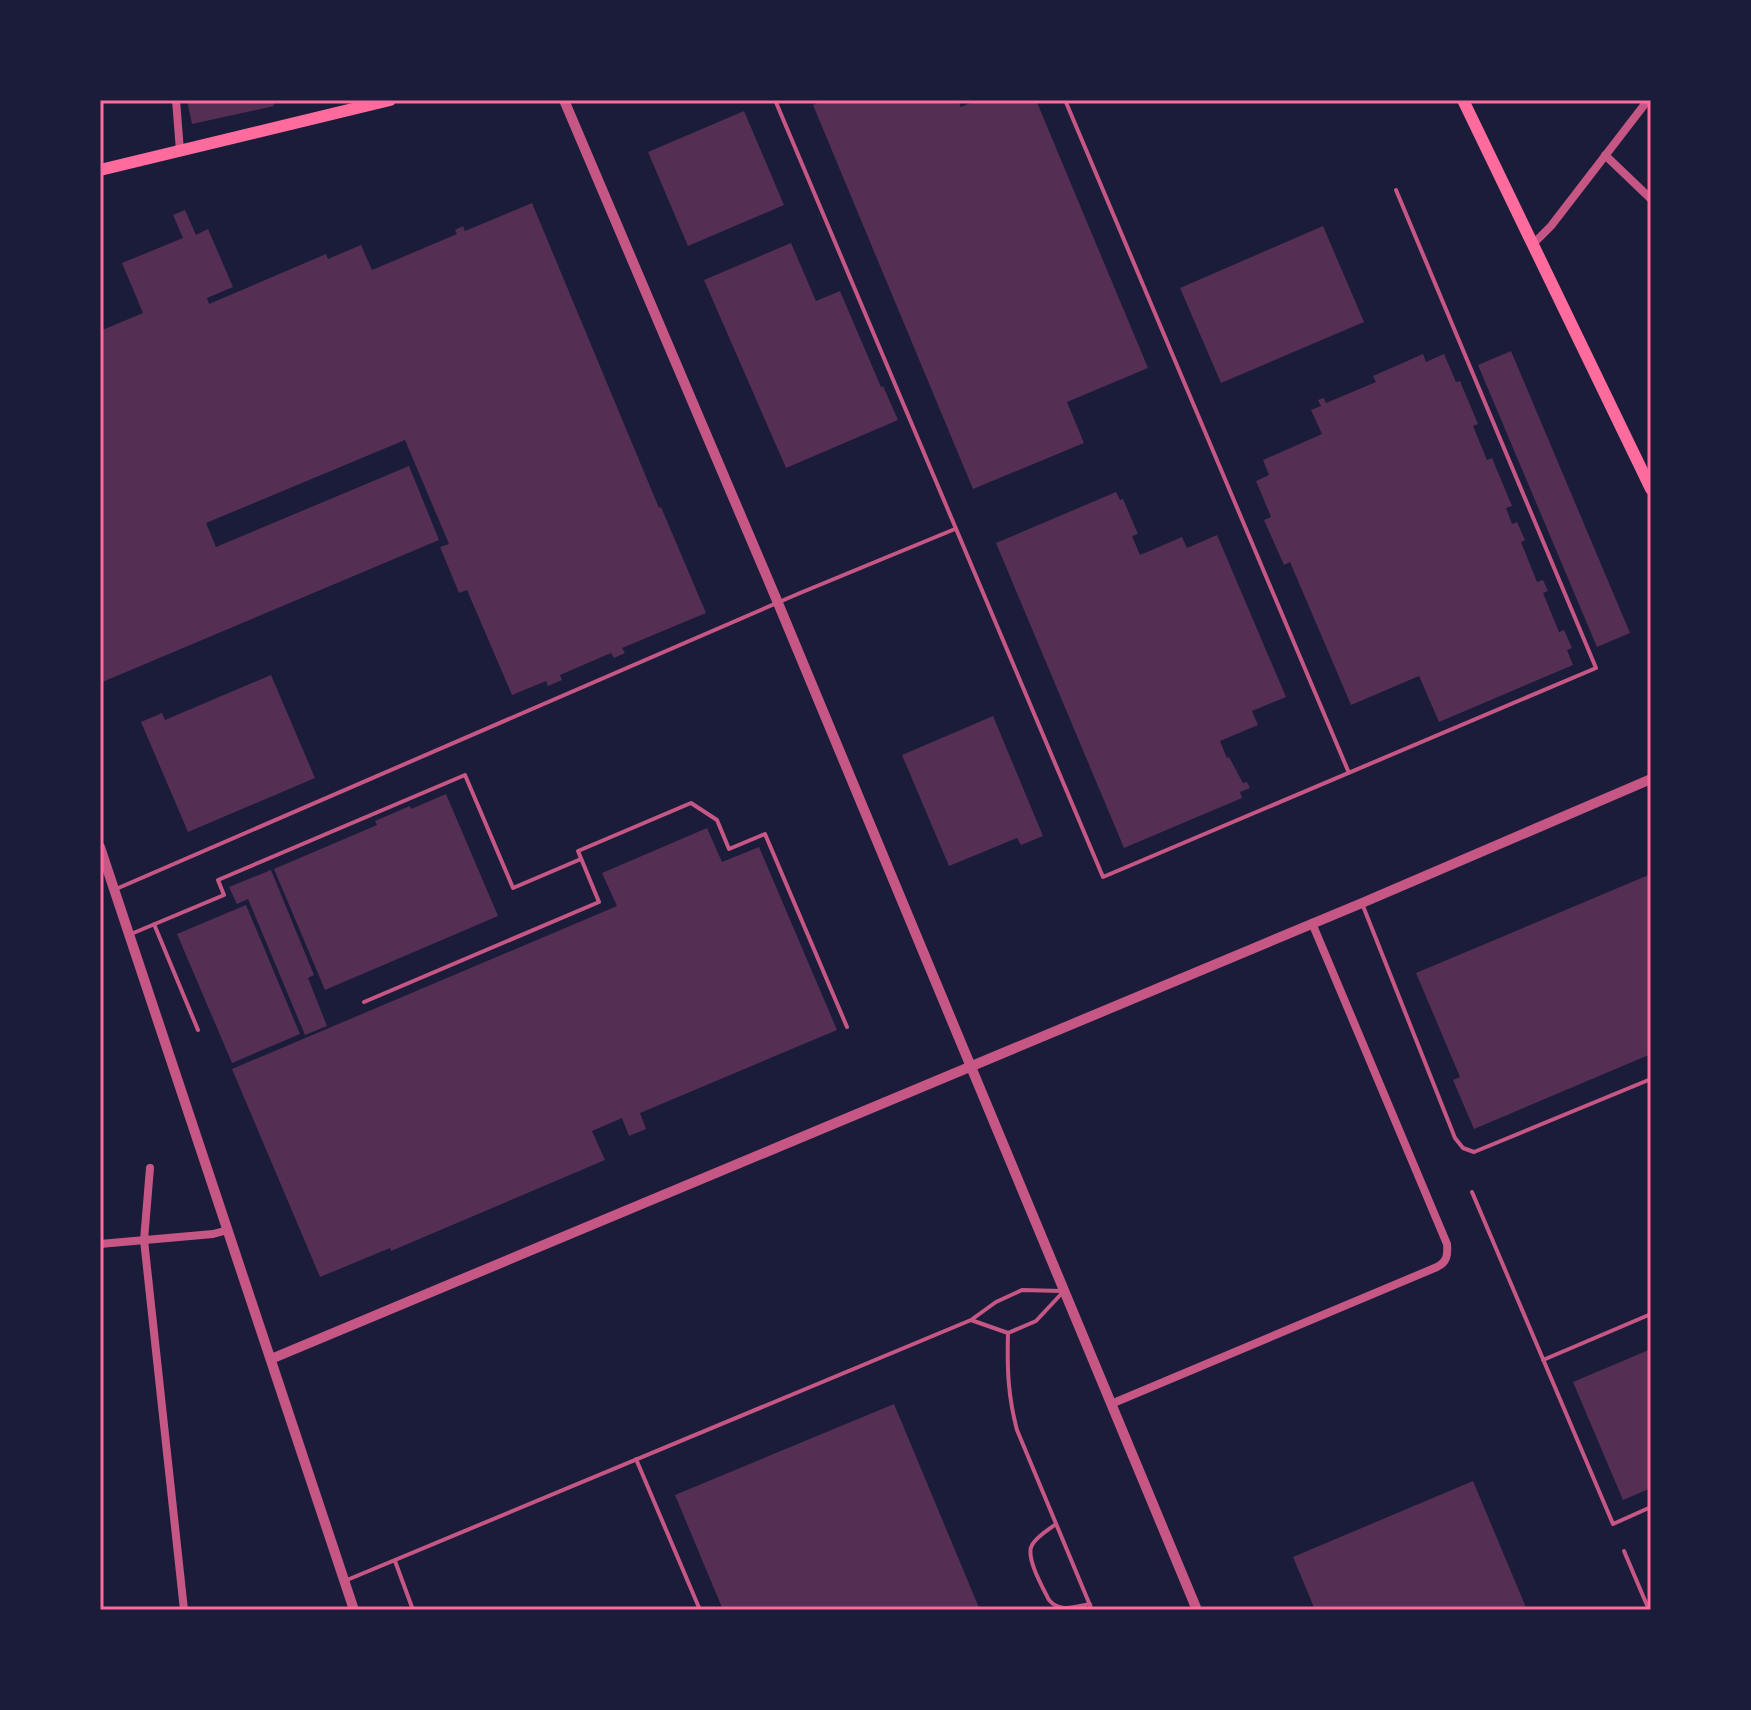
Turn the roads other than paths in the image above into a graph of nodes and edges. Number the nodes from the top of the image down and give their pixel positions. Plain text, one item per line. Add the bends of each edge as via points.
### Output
1 (176, 100) edge
2 (390, 100) edge
3 (564, 100) edge
4 (775, 100) edge
5 (1065, 100) edge
6 (1463, 100) edge
7 (1648, 100) edge
8 (180, 151) junction
9 (1605, 155) junction
10 (100, 170) edge
11 (1396, 190) dead end
12 (1651, 198) edge
13 (1533, 244) junction
14 (1651, 489) edge
15 (955, 529) junction
16 (778, 603) junction
17 (1349, 773) junction
18 (1651, 779) edge
19 (100, 847) edge
20 (581, 859) junction
21 (114, 890) junction
22 (1362, 903) junction
23 (1312, 923) junction
24 (154, 924) junction
25 (129, 935) junction
26 (364, 1002) dead end
27 (847, 1027) dead end
28 (198, 1030) dead end
29 (970, 1067) junction
30 (1651, 1079) edge
31 (150, 1168) dead end
32 (1472, 1192) dead end
33 (228, 1230) junction
34 (144, 1240) junction
35 (100, 1244) edge
36 (1063, 1291) junction
37 (1651, 1314) edge
38 (971, 1320) junction
39 (1008, 1333) junction
40 (271, 1359) junction
41 (1543, 1360) junction
42 (1111, 1404) junction
43 (636, 1459) junction
44 (1651, 1507) edge
45 (1056, 1524) junction
46 (1624, 1551) dead end
47 (395, 1561) junction
48 (345, 1581) junction
49 (1091, 1607) edge
50 (184, 1610) edge
51 (354, 1610) edge
52 (413, 1610) edge
53 (700, 1610) edge
54 (1197, 1610) edge
55 (1649, 1610) edge

1 - 8 street
2 - 8 main road
3 - 16 street
4 - 15 lane
5 - 17 lane
6 - 13 main road
7 - 9 street
8 - 10 main road
9 - 12 street
9 - 13 street
11 - 17 lane via 1596,668
13 - 14 main road
15 - 16 lane
15 - 17 lane via 1103,877
16 - 21 lane
16 - 29 street
18 - 22 street
19 - 21 street
20 - 24 lane via 513,888 465,775 218,880 224,895
20 - 26 lane via 599,902
20 - 27 lane via 578,851 691,803 717,820 729,849 765,834
21 - 25 street
22 - 23 street
22 - 30 lane via 1463,1148 1474,1152
23 - 29 street
23 - 42 street via 1448,1254 1444,1263
24 - 25 lane
24 - 28 lane
25 - 33 street
29 - 36 street
29 - 40 street
31 - 34 street
32 - 41 lane
33 - 34 street
33 - 40 street
34 - 35 street
34 - 50 street
36 - 38 lane via 1022,1290
36 - 39 lane via 1036,1321
36 - 42 street
37 - 41 lane
38 - 39 lane
38 - 43 lane
39 - 45 lane via 1010,1405
40 - 48 street
41 - 44 lane via 1613,1524
42 - 54 street
43 - 47 lane
43 - 53 lane
45 - 49 lane
45 - 49 lane via 1033,1542 1031,1558 1054,1606
46 - 55 lane
47 - 48 lane
47 - 52 lane
48 - 51 street

